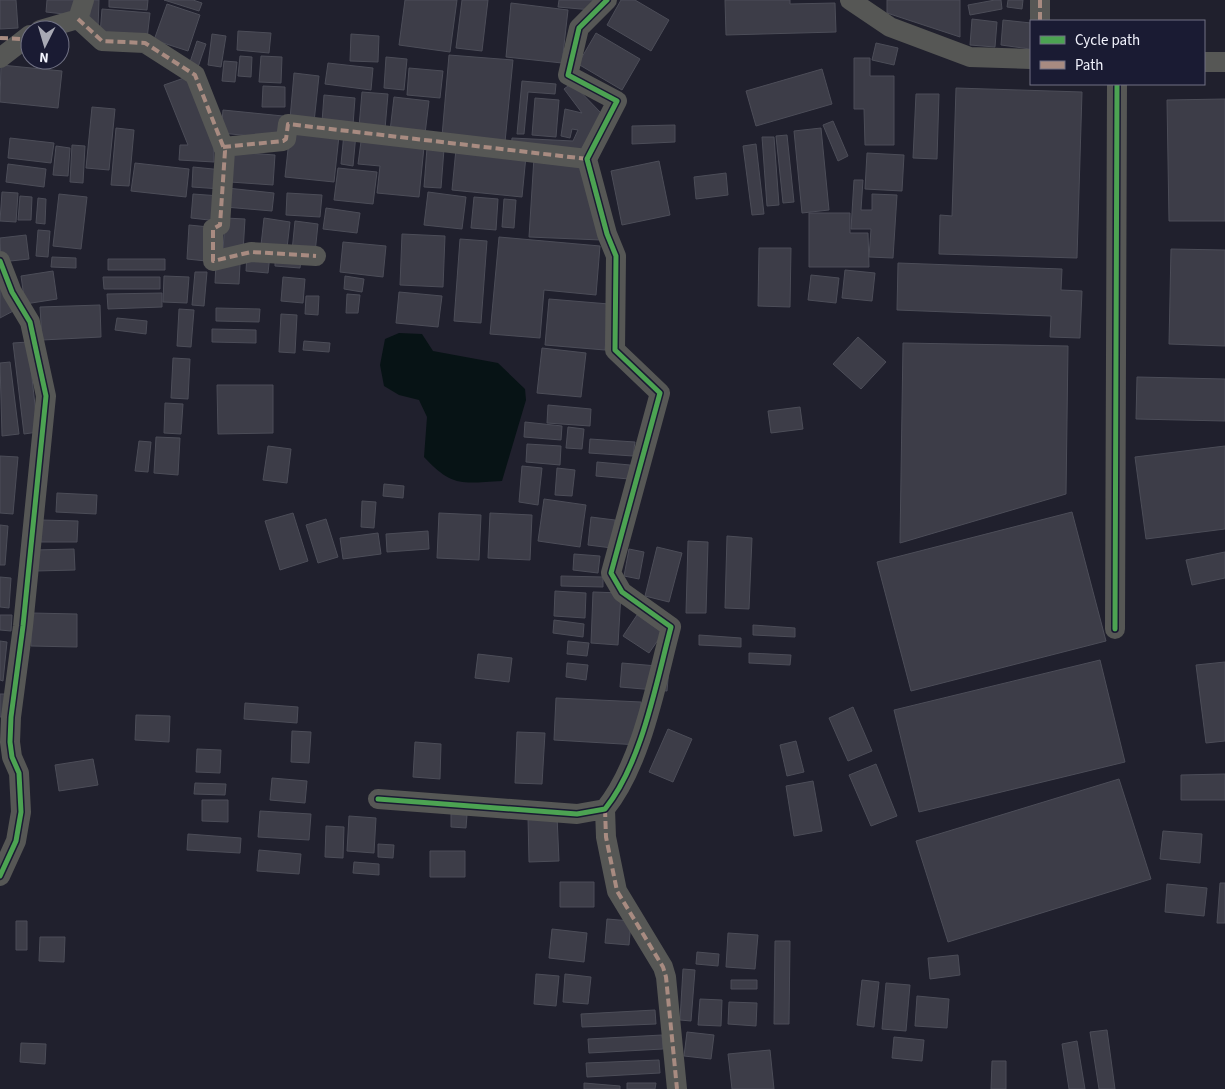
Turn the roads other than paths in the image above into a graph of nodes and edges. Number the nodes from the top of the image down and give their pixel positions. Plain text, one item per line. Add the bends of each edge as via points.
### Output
1 (607, 0) edge
2 (850, 0) edge
3 (1040, 0) edge
4 (81, 9) edge
5 (60, 20) edge
6 (1040, 20) edge
7 (20, 37) edge
8 (0, 38) edge
9 (20, 42) edge
10 (0, 58) edge
11 (1030, 59) edge
12 (1205, 62) edge
13 (1225, 62) edge
14 (1117, 85) edge
15 (223, 147) junction
16 (587, 159) junction
17 (316, 256) dead end
18 (0, 261) edge
19 (1115, 629) dead end
20 (378, 799) dead end
21 (605, 809) junction
22 (0, 876) edge
23 (677, 1089) edge

1 - 16 street via 579,28 568,75 617,101
2 - 11 street via 890,27 970,57
3 - 6 street
4 - 5 street
4 - 15 street via 102,41 146,43 195,75
7 - 8 street
9 - 10 street
12 - 13 street
14 - 19 street
15 - 16 street via 282,141 286,139 288,124
15 - 17 street via 220,225 213,229 213,261 251,252
16 - 21 street via 606,234 616,256 615,350 660,393 611,573 622,592 671,627 645,726 618,793
18 - 22 street via 12,292 30,322 46,396 11,717 10,742 19,773 21,812 16,840
20 - 21 street via 577,814
21 - 23 street via 606,836 617,891 666,977

